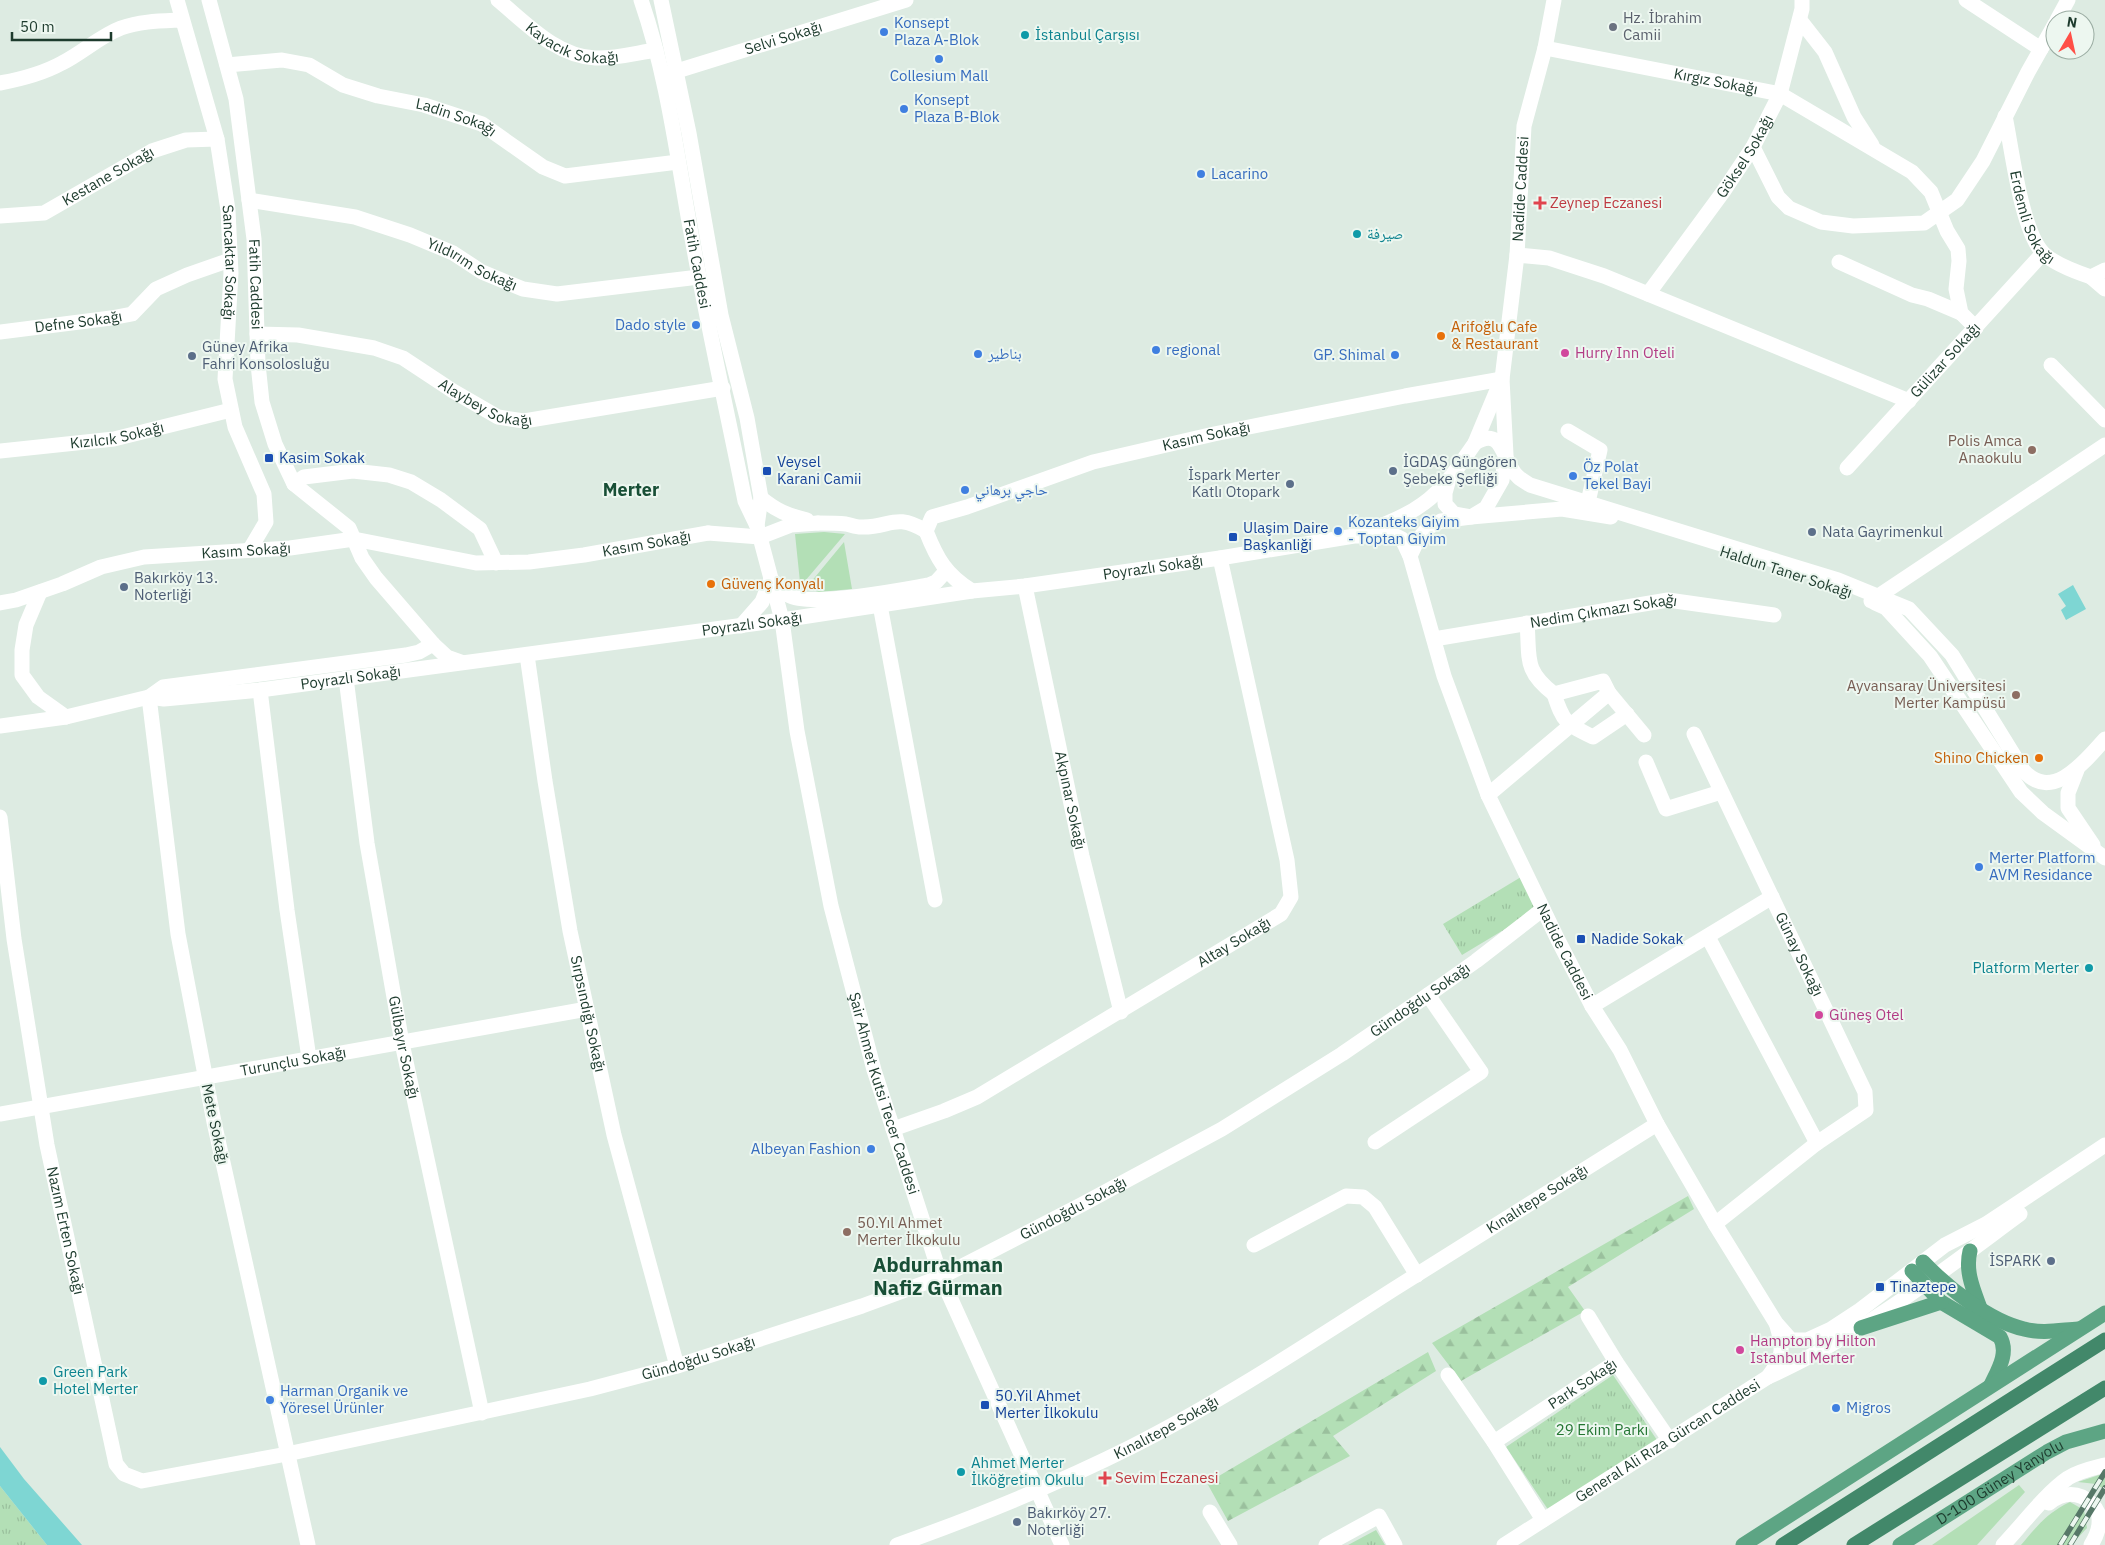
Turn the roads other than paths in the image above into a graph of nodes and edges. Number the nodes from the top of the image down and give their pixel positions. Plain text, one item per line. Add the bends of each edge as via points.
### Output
1 (177, 0) edge
2 (209, 0) edge
3 (498, 0) edge
4 (641, 0) edge
5 (660, 0) edge
6 (906, 0) edge
7 (1554, 0) edge
8 (1802, 0) edge
9 (1966, 0) edge
10 (182, 20) junction
11 (1800, 20) junction
12 (2045, 42) edge
13 (1545, 48) junction
14 (2041, 49) junction
15 (656, 50) junction
16 (227, 66) junction
17 (676, 70) junction
18 (661, 76) junction
19 (0, 83) edge
20 (1780, 94) junction
21 (2005, 116) junction
22 (217, 140) junction
23 (1753, 147) junction
24 (1874, 149) junction
25 (678, 162) junction
26 (249, 200) junction
27 (1940, 213) junction
28 (0, 216) edge
29 (2043, 253) junction
30 (1518, 255) junction
31 (230, 260) junction
32 (1839, 262) dead end
33 (2105, 270) edge
34 (699, 277) junction
35 (2091, 277) junction
36 (2105, 289) edge
37 (1648, 294) junction
38 (1961, 313) junction
39 (1976, 328) junction
40 (0, 332) edge
41 (257, 334) junction
42 (2051, 365) dead end
43 (1502, 379) junction
44 (723, 388) junction
45 (1909, 400) junction
46 (232, 410) junction
47 (2105, 420) edge
48 (1568, 431) dead end
49 (1475, 443) junction
50 (2105, 445) edge
51 (0, 451) edge
52 (1506, 455) junction
53 (1847, 468) dead end
54 (1449, 477) junction
55 (294, 484) junction
56 (761, 498) junction
57 (1588, 502) junction
58 (1471, 517) junction
59 (818, 523) junction
60 (759, 531) junction
61 (926, 531) junction
62 (1354, 536) junction
63 (354, 539) junction
64 (250, 549) junction
65 (1410, 556) junction
66 (1220, 558) junction
67 (496, 563) junction
68 (946, 571) junction
69 (771, 579) junction
70 (1025, 586) junction
71 (972, 591) junction
72 (40, 592) junction
73 (1874, 599) junction
74 (0, 603) edge
75 (880, 606) junction
76 (1774, 615) dead end
77 (782, 620) junction
78 (1527, 623) junction
79 (740, 626) junction
80 (1434, 639) junction
81 (432, 644) junction
82 (527, 654) junction
83 (462, 663) junction
84 (418, 669) junction
85 (346, 678) junction
86 (260, 690) junction
87 (1609, 693) junction
88 (1554, 694) junction
89 (149, 697) junction
90 (1627, 714) junction
91 (66, 717) junction
92 (0, 726) edge
93 (1572, 726) junction
94 (1694, 734) dead end
95 (1644, 735) dead end
96 (2105, 739) edge
97 (1646, 762) dead end
98 (2077, 770) junction
99 (1721, 792) junction
100 (1488, 795) junction
101 (0, 817) edge
102 (2101, 855) edge
103 (1772, 897) junction
104 (934, 900) dead end
105 (1543, 909) junction
106 (1708, 937) junction
107 (1428, 995) junction
108 (1592, 1006) junction
109 (587, 1009) junction
110 (1121, 1012) junction
111 (402, 1043) junction
112 (309, 1058) junction
113 (205, 1077) junction
114 (41, 1106) junction
115 (0, 1114) edge
116 (1657, 1124) junction
117 (893, 1129) junction
118 (1375, 1142) dead end
119 (1817, 1143) junction
120 (2105, 1145) edge
121 (2105, 1156) edge
122 (1715, 1224) junction
123 (1254, 1245) dead end
124 (1970, 1251) junction
125 (1917, 1266) junction
126 (1417, 1275) junction
127 (1936, 1275) junction
128 (941, 1277) junction
129 (1922, 1285) junction
130 (1941, 1302) junction
131 (1980, 1308) junction
132 (2105, 1313) edge
133 (1588, 1316) dead end
134 (1776, 1323) junction
135 (1861, 1328) junction
136 (2080, 1329) junction
137 (2105, 1340) edge
138 (1616, 1362) junction
139 (677, 1366) junction
140 (1448, 1375) dead end
141 (1768, 1377) junction
142 (1990, 1386) junction
143 (2105, 1388) edge
144 (482, 1413) junction
145 (2105, 1431) edge
146 (1494, 1442) junction
147 (1670, 1442) junction
148 (287, 1454) junction
149 (2105, 1464) edge
150 (1037, 1489) junction
151 (1210, 1512) dead end
152 (1543, 1520) junction
153 (2026, 1521) junction
154 (308, 1545) edge
155 (897, 1545) edge
156 (1062, 1545) edge
157 (1230, 1545) edge
158 (1326, 1545) edge
159 (1395, 1545) edge
160 (1504, 1545) edge
161 (1743, 1545) edge
162 (1783, 1545) edge
163 (1854, 1545) edge
164 (1900, 1545) edge
165 (2003, 1545) edge
166 (2091, 1545) edge

1 - 10 street, Sancaktar Sokağı
2 - 16 street, Fatih Caddesi
3 - 15 street, Kayacık Sokağı via 546,40 569,54 596,59
4 - 15 street, Fatih Caddesi
5 - 17 street, Fatih Caddesi
6 - 17 street, Selvi Sokağı
7 - 13 street, Nadide Caddesi
8 - 11 street, Göksel Sokağı
9 - 14 street
10 - 19 street via 153,21 121,28 48,70
10 - 22 street, Sancaktar Sokağı
11 - 20 street, Göksel Sokağı
11 - 24 street, Kırgız Sokağı via 1825,52 1854,117
12 - 14 street
13 - 20 street, Kırgız Sokağı
13 - 30 street, Nadide Caddesi via 1524,126
14 - 21 street
15 - 18 street, Fatih Caddesi
16 - 25 street, Ladin Sokağı via 282,60 309,66 344,86 424,105 482,124 543,167 565,176
16 - 26 street, Fatih Caddesi via 236,99
17 - 18 street, Selvi Sokağı
17 - 56 street, Fatih Caddesi via 721,315 748,418
18 - 25 street, Fatih Caddesi
20 - 23 street, Göksel Sokağı
20 - 24 street, Kırgız Sokağı
21 - 27 street via 1983,161 1957,200
21 - 29 street, Erdemli Sokağı via 2027,226
22 - 28 street, Kestane Sokağı via 186,140 152,151 44,213
22 - 31 street, Sancaktar Sokağı via 228,210
23 - 27 street via 1778,197 1789,208 1821,222 1905,226 1924,224
23 - 37 street, Göksel Sokağı
24 - 27 street, Kırgız Sokağı via 1921,179
25 - 34 street, Fatih Caddesi
26 - 34 street, Yıldırım Sokağı via 355,217 453,253 482,272 523,289 557,294
26 - 41 street, Fatih Caddesi via 254,239
27 - 38 street, Kırgız Sokağı via 1958,249 1956,289
29 - 35 street, Erdemli Sokağı via 2070,270
29 - 39 street, Gülizar Sokağı
30 - 37 street via 1550,258
30 - 43 street, Nadide Caddesi
31 - 40 street, Defne Sokağı via 156,289 132,314
31 - 46 street, Sancaktar Sokağı via 225,379
32 - 38 street
33 - 35 street
34 - 44 street, Fatih Caddesi
35 - 36 street
37 - 45 street
38 - 39 street
39 - 45 street, Gülizar Sokağı
41 - 44 street, Alaybey Sokağı via 298,335 374,348 403,358 498,416 524,421
41 - 55 street, Fatih Caddesi via 262,402 275,444
42 - 47 street
43 - 49 street
43 - 52 street
43 - 61 street, Kasım Sokağı via 1214,434 1094,462 932,517
44 - 60 street, Fatih Caddesi via 745,500
45 - 53 street, Gülizar Sokağı
46 - 51 street, Kızılcık Sokağı via 114,439
46 - 64 street, Sancaktar Sokağı via 235,427 264,494 266,522
48 - 57 street via 1600,450
49 - 52 street via 1491,438 1500,444
49 - 54 street
50 - 73 street
52 - 57 street via 1518,478 1530,485
52 - 58 street via 1502,480 1494,497 1486,508
54 - 58 street via 1445,504 1454,514
54 - 62 street via 1437,492 1412,511
55 - 63 street, Fatih Caddesi via 349,528
55 - 67 street via 304,477 353,471 389,475 411,482 480,529
56 - 59 street via 786,515
56 - 60 street, Fatih Caddesi
57 - 73 street via 1838,580
58 - 65 street, Haldun Taner Sokağı via 1441,521 1429,527 1418,539
58 - 73 street, Haldun Taner Sokağı via 1562,509 1623,519
59 - 60 street, Kasım Sokağı
59 - 61 street via 861,527 891,521 905,522
60 - 67 street, Kasım Sokağı via 708,533 584,555
60 - 69 street, Fatih Caddesi
61 - 68 street
62 - 65 street, Nadide Caddesi via 1396,536 1402,539
62 - 66 street, Poyrazlı Sokağı
63 - 64 street, Kasım Sokağı via 290,548
63 - 67 street, Kasım Sokağı via 476,563
63 - 81 street, Fatih Caddesi via 376,578
64 - 72 street, Kasım Sokağı via 144,557 101,567
65 - 80 street, Nadide Caddesi
66 - 70 street, Poyrazlı Sokağı
66 - 110 street, Altay Sokağı via 1287,860 1291,897 1282,914
68 - 69 street via 936,582 929,584 820,601 788,595
68 - 71 street
69 - 77 street, Fatih Caddesi
69 - 79 street via 762,602
70 - 71 street, Poyrazlı Sokağı
70 - 110 street, Akpınar Sokağı via 1082,856
71 - 75 street, Poyrazlı Sokağı
72 - 74 street, Kasım Sokağı
72 - 91 street via 26,625 22,675 38,698
73 - 98 street via 1910,609 1952,655 2028,776 2044,782 2058,781
73 - 102 street, Haldun Taner Sokağı via 1930,656 2021,792 2043,813
75 - 77 street, Poyrazlı Sokağı
75 - 104 street
76 - 78 street, Nedim Çıkmazı Sokağı via 1668,600
77 - 79 street, Poyrazlı Sokağı
77 - 117 street, Şair Ahmet Kutsi Tecer Caddesi via 797,731 831,906 874,1070
78 - 80 street, Nedim Çıkmazı Sokağı
78 - 88 street via 1530,667 1541,684
79 - 82 street, Poyrazlı Sokağı
80 - 100 street, Nadide Caddesi via 1444,676
81 - 83 street, Fatih Caddesi via 447,657
81 - 84 street via 429,661
81 - 89 street, Poyrazlı Sokağı via 406,655 163,686
82 - 83 street, Poyrazlı Sokağı
82 - 109 street, Sırpsındığı Sokağı via 568,922
83 - 84 street, Poyrazlı Sokağı
84 - 85 street, Poyrazlı Sokağı
85 - 86 street, Poyrazlı Sokağı
85 - 111 street, Gülbayır Sokağı via 368,844
86 - 89 street, Poyrazlı Sokağı via 164,699
86 - 112 street
87 - 88 street via 1603,681
87 - 90 street
87 - 93 street
88 - 93 street via 1560,715
89 - 91 street, Poyrazlı Sokağı
89 - 113 street, Mete Sokağı via 178,934
90 - 93 street via 1593,737
90 - 95 street
91 - 92 street, Poyrazlı Sokağı
93 - 100 street
94 - 99 street, Günay Sokağı
96 - 98 street
97 - 99 street via 1666,809
98 - 102 street via 2068,793 2068,808
99 - 103 street, Günay Sokağı
100 - 105 street, Nadide Caddesi
101 - 114 street, Nazım Erten Sokağı via 14,939
103 - 106 street
103 - 119 street, Günay Sokağı via 1865,1092 1866,1110
105 - 107 street, Gündoğdu Sokağı
105 - 108 street, Nadide Caddesi
106 - 108 street
106 - 119 street
107 - 118 street via 1481,1072
107 - 128 street, Gündoğdu Sokağı via 1342,1054 1222,1128
108 - 116 street, Nadide Caddesi via 1620,1050
109 - 111 street, Turunçlu Sokağı
109 - 139 street, Sırpsındığı Sokağı via 614,1135
110 - 117 street, Altay Sokağı via 977,1097
111 - 112 street, Turunçlu Sokağı
111 - 144 street, Gülbayır Sokağı
112 - 113 street, Turunçlu Sokağı
113 - 114 street, Turunçlu Sokağı
113 - 148 street, Mete Sokağı
114 - 115 street, Turunçlu Sokağı
114 - 148 street, Nazım Erten Sokağı via 116,1464 124,1474 142,1481
116 - 122 street, Nadide Caddesi
116 - 126 street, Kınalıtepe Sokağı
117 - 128 street, Şair Ahmet Kutsi Tecer Caddesi
119 - 122 street, Günay Sokağı
120 - 125 street via 1986,1224 1945,1245
121 - 124 street, General Ali Rıza Gürcan Caddesi via 2040,1198
122 - 134 street, Nadide Caddesi
123 - 126 street via 1346,1196 1364,1197 1375,1207
124 - 127 street, General Ali Rıza Gürcan Caddesi
124 - 131 main road via 1970,1282
125 - 127 main road
125 - 129 main road
125 - 134 street via 1860,1310 1807,1340 1791,1340
126 - 150 street, Kınalıtepe Sokağı via 1185,1418
127 - 129 street, General Ali Rıza Gürcan Caddesi
127 - 131 main road via 1953,1291
128 - 139 street, Gündoğdu Sokağı
128 - 150 street, Şair Ahmet Kutsi Tecer Caddesi
129 - 130 main road
129 - 135 street, General Ali Rıza Gürcan Caddesi
130 - 135 main road
130 - 142 main road via 2000,1337 2004,1344 2003,1353
131 - 136 main road via 2005,1323 2024,1329 2040,1332
132 - 136 main road
133 - 138 street
134 - 141 street via 1782,1351 1778,1364
135 - 141 street, General Ali Rıza Gürcan Caddesi
136 - 142 main road
137 - 162 highway
138 - 146 street, Park Sokağı
138 - 147 street, Park Sokağı
139 - 144 street, Gündoğdu Sokağı
140 - 146 street
141 - 147 street, General Ali Rıza Gürcan Caddesi
142 - 161 main road
143 - 163 highway
144 - 148 street, Gündoğdu Sokağı
145 - 164 main road, D-100 Güney Yanyolu via 2066,1442 2047,1452
146 - 152 street
147 - 152 street, General Ali Rıza Gürcan Caddesi
148 - 154 street, Mete Sokağı
149 - 153 street via 2068,1478
150 - 155 street, Kınalıtepe Sokağı
150 - 156 street, Şair Ahmet Kutsi Tecer Caddesi
151 - 157 street
152 - 160 street, General Ali Rıza Gürcan Caddesi
153 - 165 street
153 - 166 street via 2054,1499 2067,1494 2086,1498 2096,1508 2099,1517
158 - 159 street via 1379,1516

